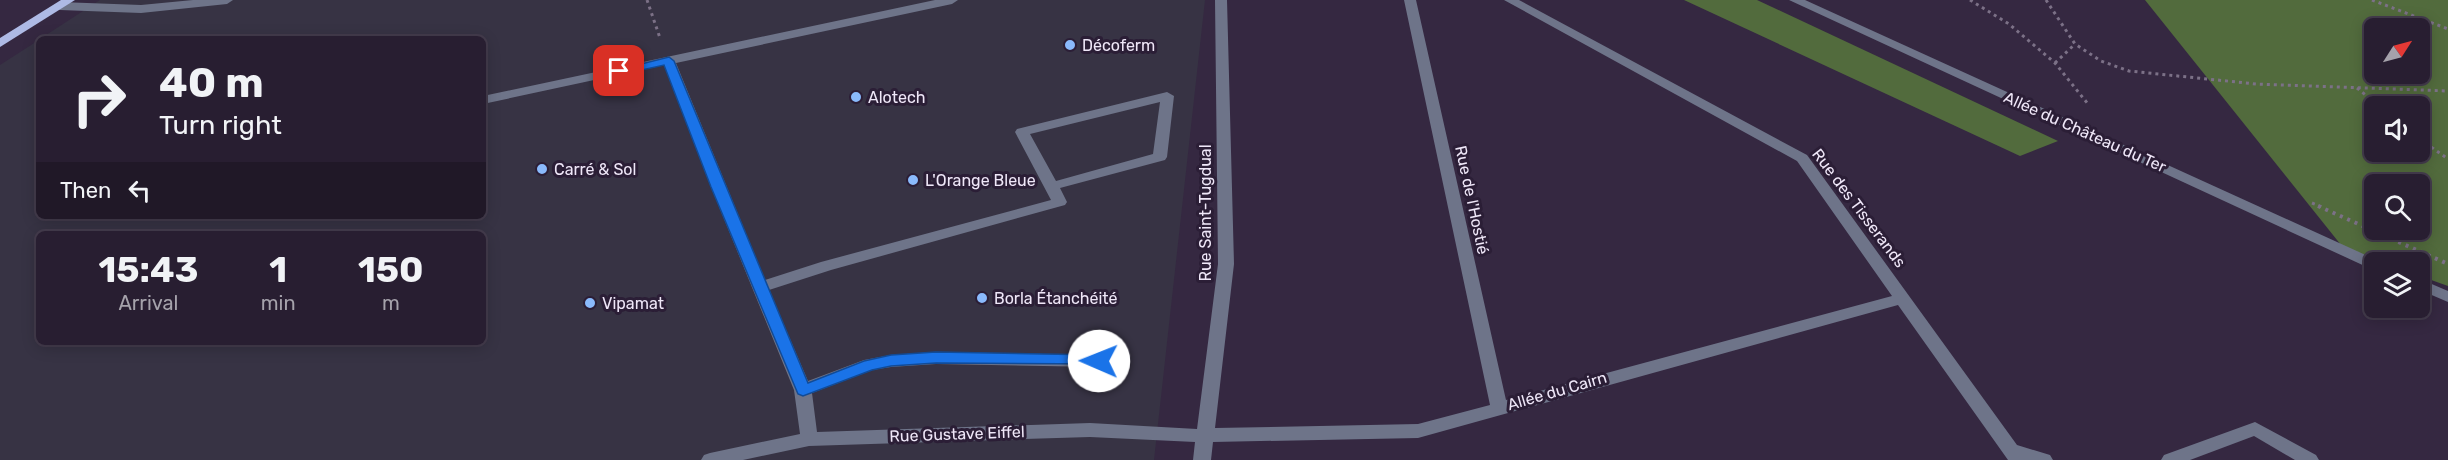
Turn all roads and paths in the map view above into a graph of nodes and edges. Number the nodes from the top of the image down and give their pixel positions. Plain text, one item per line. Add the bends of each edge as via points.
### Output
1 (226, 0) edge
2 (647, 0) edge
3 (952, 0) edge
4 (1221, 0) edge
5 (1410, 0) edge
6 (1510, 0) edge
7 (1795, 0) edge
8 (1970, 0) edge
9 (2046, 0) edge
10 (2372, 0) edge
11 (64, 3) edge
12 (2448, 29) edge
13 (0, 43) edge
14 (2075, 44) junction
15 (669, 61) junction
16 (2055, 63) junction
17 (2357, 88) junction
18 (2448, 91) edge
19 (2367, 96) edge
20 (486, 99) edge
21 (2088, 104) dead end
22 (2430, 146) edge
23 (2448, 159) edge
24 (1052, 186) junction
25 (2364, 259) edge
26 (761, 287) junction
27 (2430, 289) edge
28 (2448, 297) edge
29 (1903, 298) junction
30 (1099, 361) dead end
31 (803, 390) junction
32 (1499, 408) junction
33 (1205, 435) junction
34 (809, 439) junction
35 (2015, 455) edge
36 (710, 460) edge
37 (1202, 460) edge
38 (2044, 460) edge
39 (2170, 460) edge
40 (2310, 460) edge

1 - 11 street via 141,9
2 - 15 path
3 - 15 street
4 - 33 street, Rue Saint-Tugdual via 1226,264
5 - 32 street, Rue de l'Hostié
6 - 29 street, Rue des Tisserands via 1803,158
7 - 25 street, Allée du Château du Ter
8 - 16 path via 2009,24
9 - 14 path
10 - 12 path
11 - 13 main road
14 - 16 path
14 - 17 path via 2101,61 2129,71 2256,84
15 - 20 street
15 - 26 street
16 - 21 path
17 - 18 path
17 - 19 path
22 - 23 path
24 - 24 street via 1022,132 1167,96 1160,157
24 - 26 street via 1060,201
26 - 31 street
27 - 28 street
29 - 32 street, Allée du Cairn
29 - 35 street, Rue des Tisserands
30 - 31 street via 891,361 870,364
31 - 34 street
32 - 33 street, Allée du Cairn via 1418,431
33 - 34 street, Rue Gustave Eiffel via 1089,429
33 - 37 street, Rue Saint-Tugdual
34 - 36 street, Rue Gustave Eiffel
35 - 38 street
39 - 40 street via 2255,429

